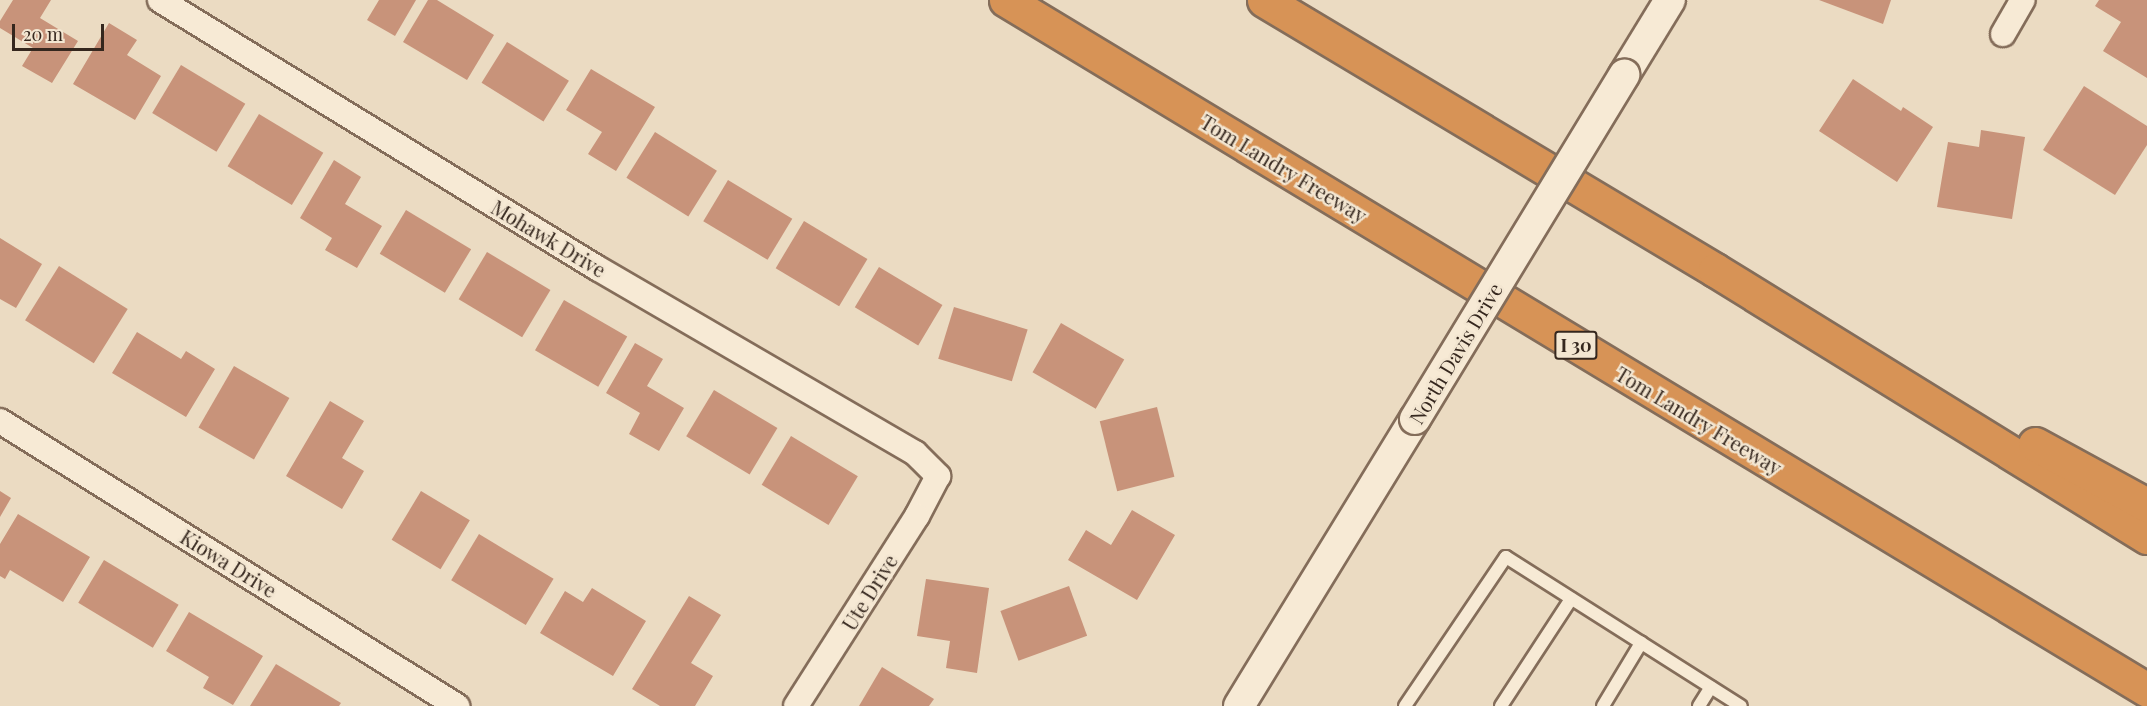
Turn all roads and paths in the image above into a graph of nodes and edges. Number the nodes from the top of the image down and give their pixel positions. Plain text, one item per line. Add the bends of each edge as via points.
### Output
1 (160, 0) edge
2 (1006, 0) edge
3 (1264, 0) edge
4 (1670, 0) edge
5 (2023, 0) edge
6 (2002, 34) dead end
7 (1715, 270) junction
8 (0, 421) edge
9 (938, 476) joint
10 (2147, 505) edge
11 (2147, 537) edge
12 (1571, 599) junction
13 (1641, 643) junction
14 (1710, 687) junction
15 (2147, 690) edge
16 (457, 706) edge
17 (796, 706) edge
18 (1239, 706) edge
19 (1405, 706) edge
20 (1502, 706) edge
21 (1603, 706) edge
22 (1699, 706) edge
23 (1741, 706) edge

1 - 9 street, Mohawk Drive via 597,268 915,453
2 - 15 highway, Tom Landry Freeway / I 30
3 - 7 highway
4 - 18 street, North Davis Drive, bridge
5 - 6 street
7 - 10 highway
7 - 11 highway
8 - 16 street, Kiowa Drive
9 - 17 street, Ute Drive via 917,516
12 - 13 lane
12 - 19 lane via 1506,557
12 - 20 lane
13 - 14 lane
13 - 21 lane
14 - 22 lane
14 - 23 lane

